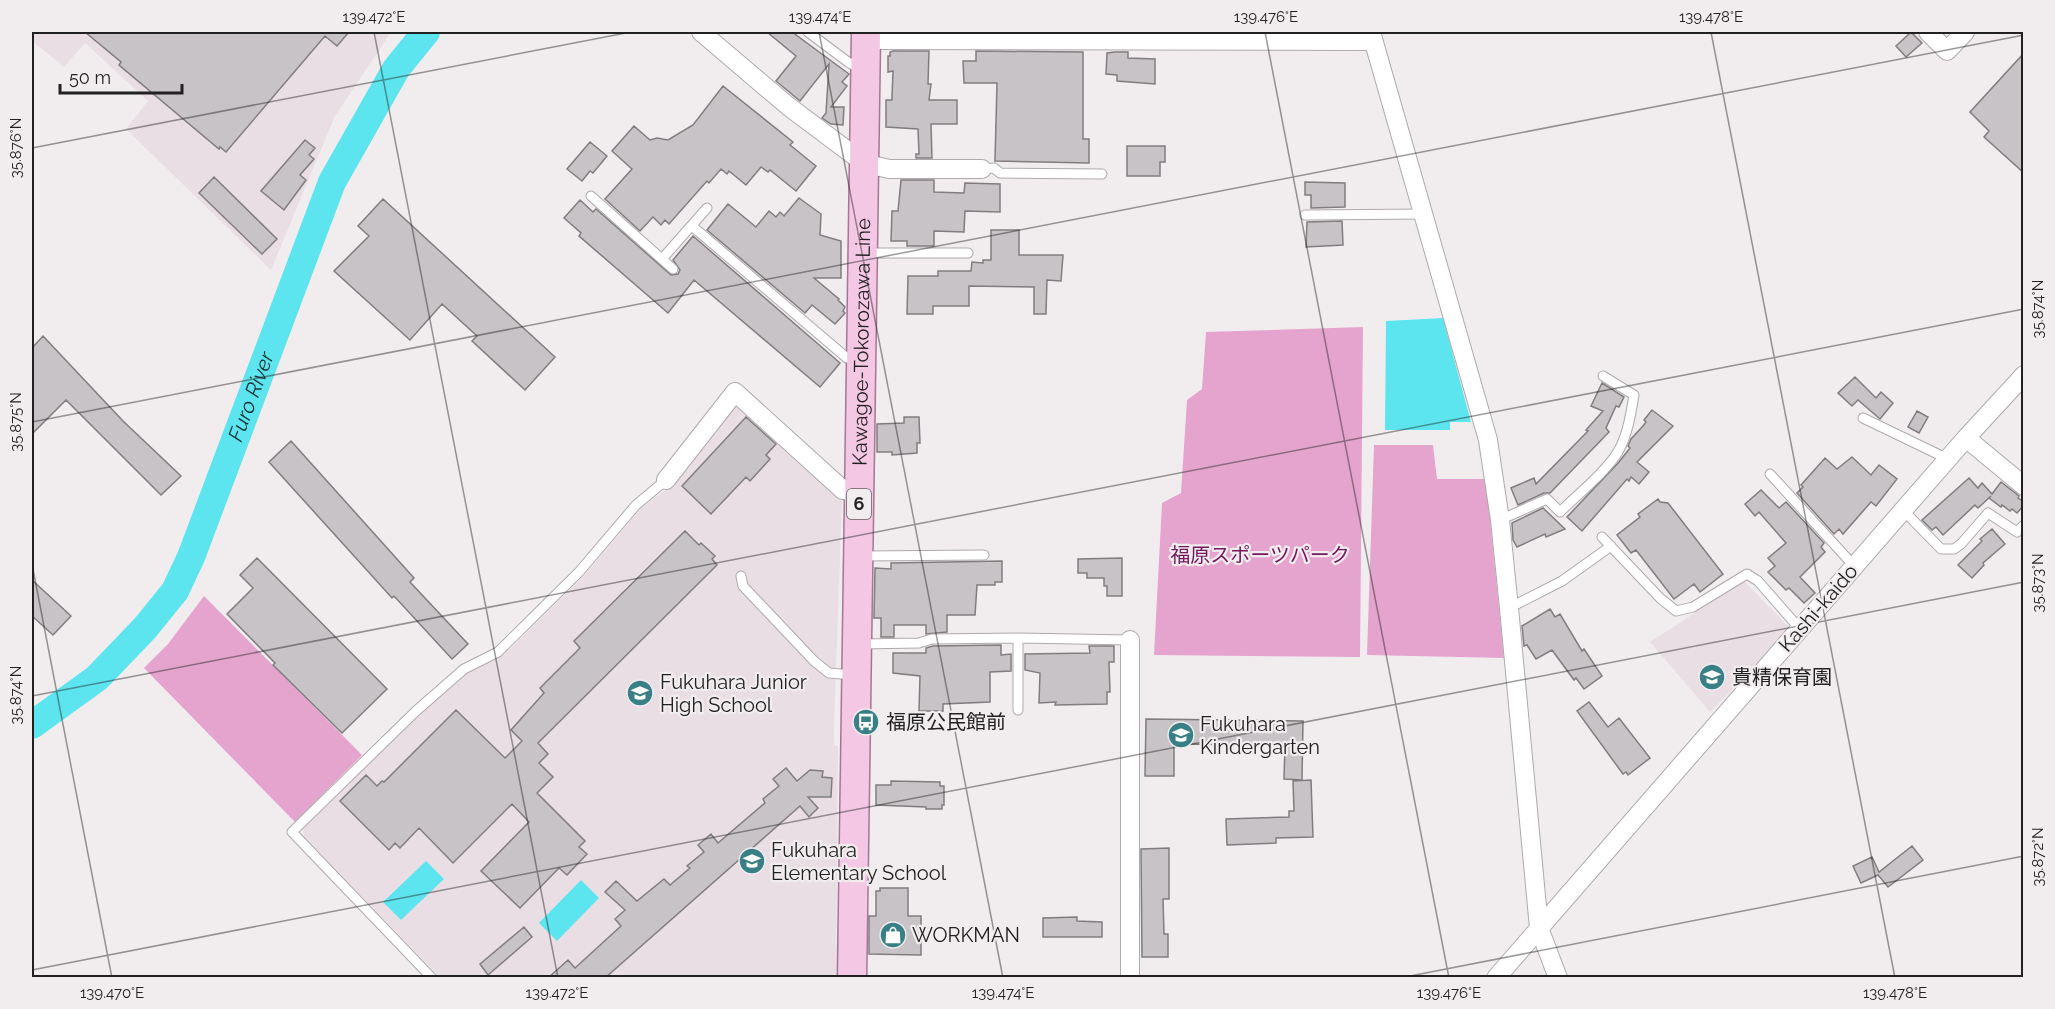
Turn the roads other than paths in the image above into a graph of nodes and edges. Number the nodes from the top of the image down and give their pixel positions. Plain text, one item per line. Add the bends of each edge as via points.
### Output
1 (701, 32) edge
2 (808, 32) edge
3 (1928, 32) edge
4 (1965, 32) edge
5 (1098, 36) edge
6 (1138, 36) edge
7 (1372, 36) edge
8 (866, 46) edge
9 (864, 163) junction
10 (982, 169) joint
11 (1102, 174) dead end
12 (591, 196) dead end
13 (707, 208) dead end
14 (1424, 214) junction
15 (1305, 215) dead end
16 (692, 226) junction
17 (863, 253) junction
18 (968, 253) dead end
19 (663, 259) junction
20 (674, 269) dead end
21 (861, 362) junction
22 (2024, 375) edge
23 (1603, 376) dead end
24 (1863, 418) dead end
25 (1966, 438) junction
26 (1948, 459) junction
27 (1770, 474) dead end
28 (666, 480) joint
29 (2024, 486) edge
30 (859, 493) junction
31 (1904, 511) junction
32 (1500, 520) junction
33 (2024, 525) edge
34 (1602, 537) dead end
35 (1611, 546) junction
36 (984, 555) dead end
37 (857, 557) junction
38 (1855, 567) junction
39 (741, 576) dead end
40 (1509, 608) junction
41 (1800, 628) junction
42 (1018, 638) junction
43 (1130, 640) joint
44 (856, 645) junction
45 (855, 675) junction
46 (1018, 710) dead end
47 (1539, 928) junction
48 (432, 978) edge
49 (852, 978) edge
50 (1130, 978) edge
51 (1496, 978) edge
52 (1558, 978) edge

1 - 9 street via 788,106
2 - 8 lane via 855,66
3 - 4 street via 1947,51
5 - 6 street
5 - 8 street
6 - 7 street
7 - 14 street
8 - 9 main road, Kawagoe-Tokorozawa Line / 6
9 - 10 street via 889,169
9 - 17 main road, Kawagoe-Tokorozawa Line / 6
10 - 11 lane via 994,168 1000,173
12 - 19 lane
13 - 16 lane
14 - 15 lane
14 - 32 street via 1488,440
16 - 19 lane
16 - 21 lane via 847,358
17 - 18 lane
17 - 21 main road, Kawagoe-Tokorozawa Line / 6
19 - 20 lane
21 - 30 main road, Kawagoe-Tokorozawa Line / 6
22 - 25 street, Kashi-kaido
23 - 32 lane via 1634,395 1628,427 1618,451 1560,512 1547,499
24 - 26 lane
25 - 26 street, Kashi-kaido
25 - 29 street
26 - 31 street, Kashi-kaido
27 - 38 lane
28 - 30 street via 735,392 843,490
28 - 48 lane via 636,505 579,572 498,652 464,669 292,832
30 - 37 main road, Kawagoe-Tokorozawa Line / 6
31 - 33 lane via 1941,549 1954,549 1961,544 1988,513 2017,532
31 - 38 street, Kashi-kaido
32 - 40 street
34 - 35 lane
35 - 40 lane via 1562,581
35 - 41 lane via 1676,612 1693,607 1747,574
36 - 37 lane
37 - 44 main road, Kawagoe-Tokorozawa Line / 6
38 - 41 street, Kashi-kaido
39 - 45 lane via 743,586 814,661 829,673
40 - 47 street
41 - 47 street, Kashi-kaido
42 - 43 lane
42 - 44 lane
42 - 46 lane
43 - 50 street
44 - 45 main road, Kawagoe-Tokorozawa Line / 6
45 - 49 main road, Kawagoe-Tokorozawa Line / 6
47 - 51 street, Kashi-kaido
47 - 52 street

